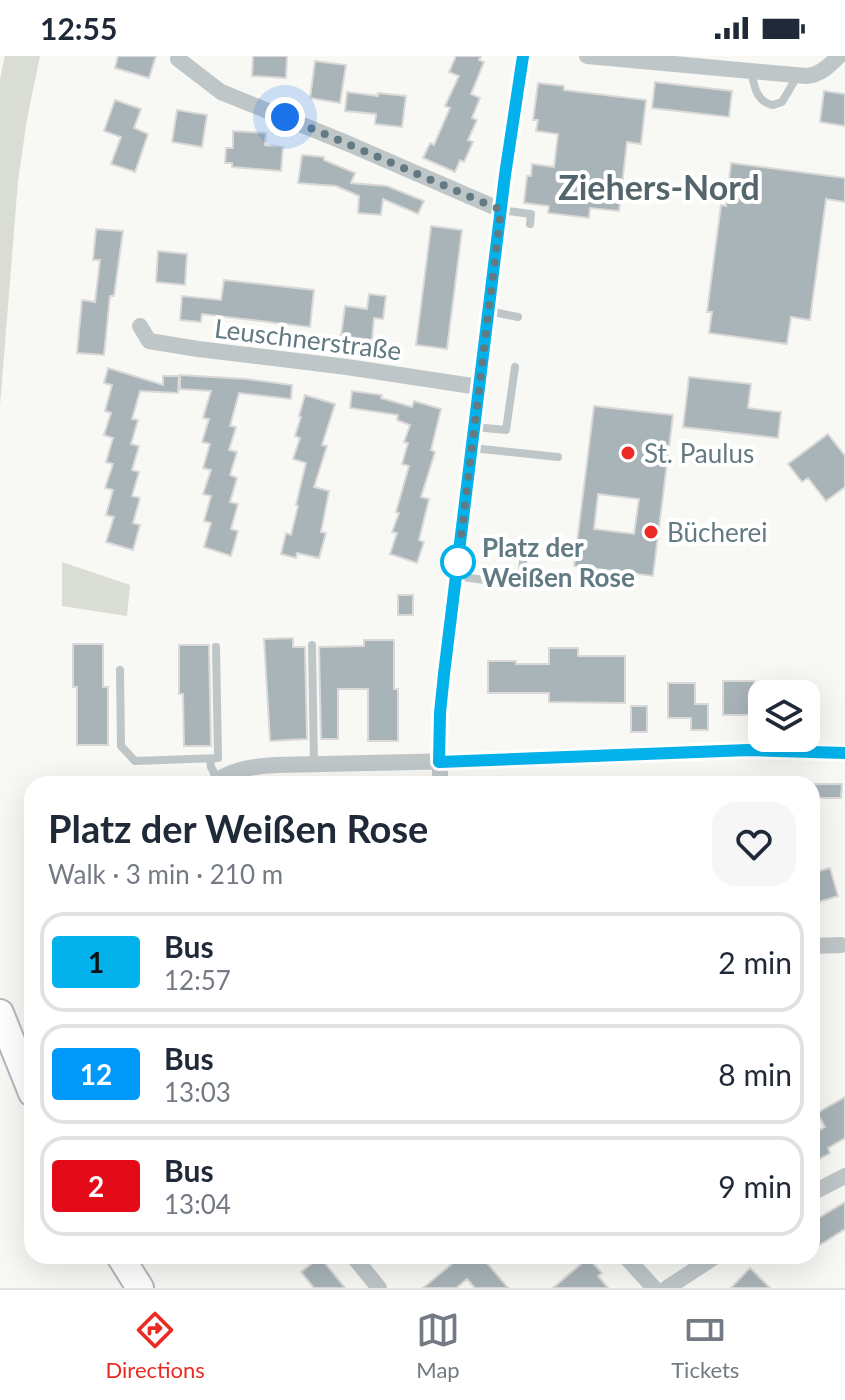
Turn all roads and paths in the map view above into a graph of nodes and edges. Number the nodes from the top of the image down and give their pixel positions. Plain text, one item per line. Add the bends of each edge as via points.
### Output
1 (523, 56) edge
2 (587, 56) edge
3 (839, 56) edge
4 (178, 59) dead end
5 (750, 70) junction
6 (798, 75) junction
7 (501, 210) junction
8 (530, 224) dead end
9 (488, 311) junction
10 (518, 317) dead end
11 (140, 326) dead end
12 (515, 367) dead end
13 (479, 387) junction
14 (474, 427) junction
15 (472, 448) junction
16 (558, 457) dead end
17 (524, 554) dead end
18 (456, 576) junction
19 (312, 645) dead end
20 (216, 647) dead end
21 (120, 670) dead end
22 (845, 753) edge
23 (210, 759) junction
24 (439, 762) junction
25 (314, 764) junction
26 (213, 776) edge
27 (228, 776) edge
28 (440, 776) edge
29 (841, 945) dead end
30 (820, 946) edge
31 (0, 1013) edge
32 (24, 1073) edge
33 (845, 1176) edge
34 (820, 1189) edge
35 (125, 1264) edge
36 (360, 1264) edge
37 (632, 1264) edge
38 (704, 1264) edge
39 (140, 1288) edge
40 (379, 1288) edge
41 (654, 1288) edge
42 (667, 1288) edge

1 - 7 street
2 - 5 street
3 - 6 street via 814,75
4 - 7 street via 221,92
5 - 6 street
5 - 6 lane via 762,101 773,105 782,102
7 - 8 lane via 531,214
7 - 9 street
9 - 10 lane
9 - 13 street
11 - 13 street, Leuschnerstraße via 149,341
12 - 14 lane via 506,430
13 - 14 street
14 - 15 street
15 - 16 lane
15 - 18 street
17 - 18 lane via 520,585
18 - 24 street
19 - 25 lane
20 - 23 lane via 218,758
21 - 23 lane via 121,746 135,761
22 - 24 street via 748,750
23 - 26 lane
24 - 25 street
24 - 28 street
25 - 27 street via 256,766
29 - 30 street
31 - 32 highway
33 - 34 street
35 - 39 highway
36 - 40 street
37 - 41 street
38 - 42 street

